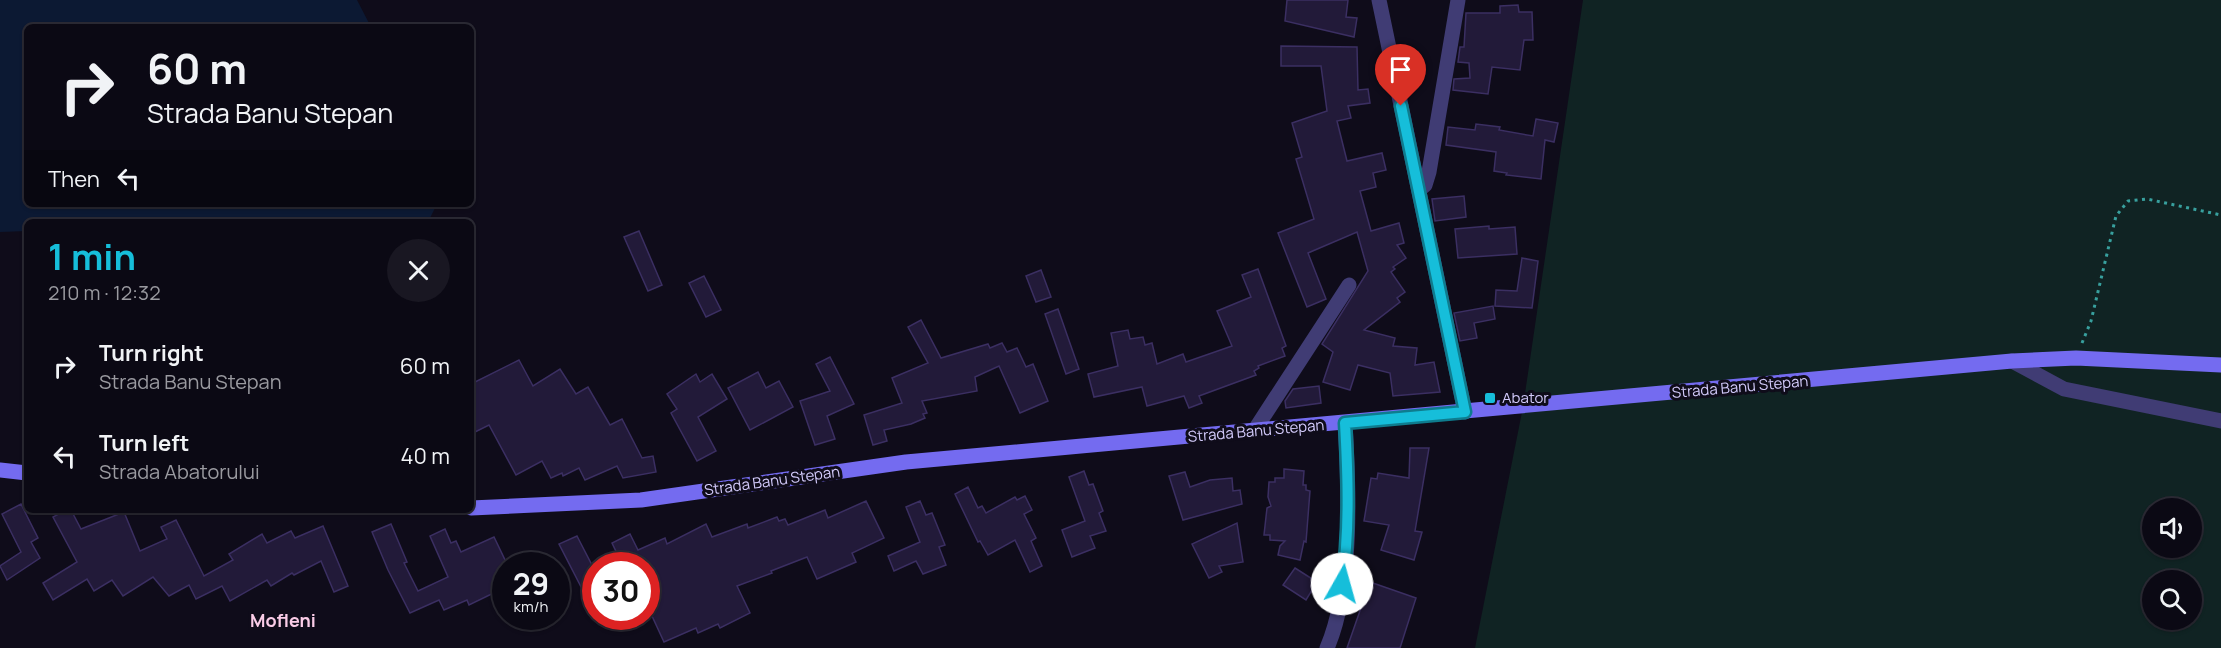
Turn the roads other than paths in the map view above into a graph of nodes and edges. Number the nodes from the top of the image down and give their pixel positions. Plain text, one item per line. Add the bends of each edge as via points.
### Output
1 (1379, 0) edge
2 (1458, 0) edge
3 (1419, 190) junction
4 (1348, 285) dead end
5 (2012, 361) junction
6 (2221, 365) edge
7 (1465, 412) junction
8 (2221, 420) edge
9 (1345, 423) junction
10 (1254, 431) junction
11 (0, 470) edge
12 (24, 473) edge
13 (474, 508) edge
14 (1327, 648) edge

1 - 3 street
2 - 3 street via 1429,172
3 - 7 street
4 - 10 street
5 - 6 main road, Strada Banu Stepan via 2076,358
5 - 7 main road, Strada Banu Stepan
5 - 8 street via 2064,389
7 - 9 main road, Strada Banu Stepan
9 - 10 main road, Strada Banu Stepan
9 - 14 street via 1346,561 1335,630
10 - 13 main road, Strada Banu Stepan via 906,462 641,500
11 - 12 main road

